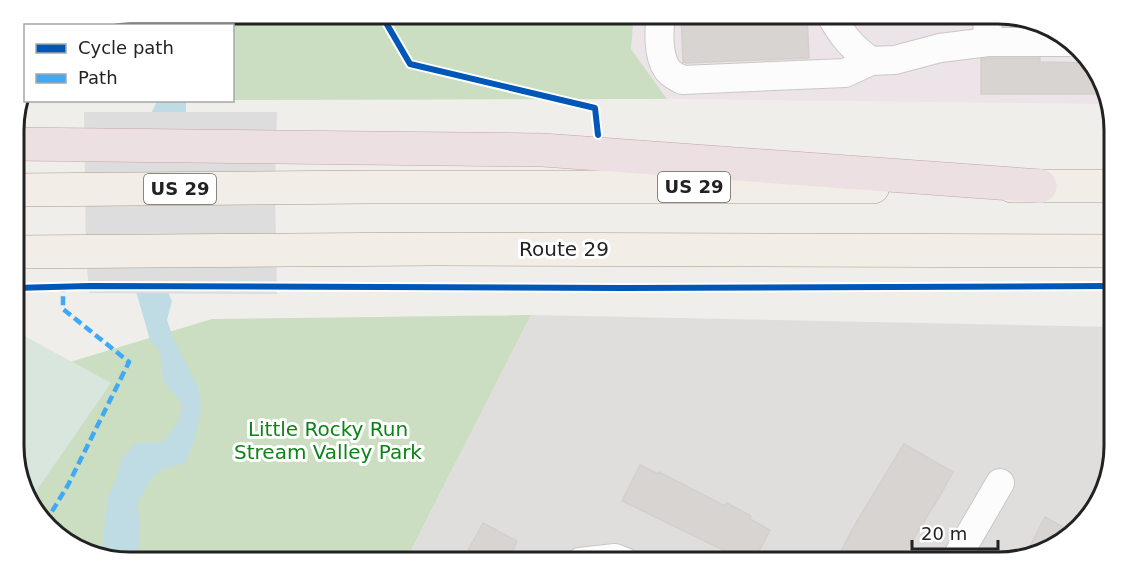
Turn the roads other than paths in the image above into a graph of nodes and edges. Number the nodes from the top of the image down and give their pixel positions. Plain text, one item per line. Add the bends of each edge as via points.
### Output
1 (660, 24) edge
2 (836, 24) edge
3 (987, 24) edge
4 (988, 42) junction
5 (1057, 42) edge
6 (871, 61) junction
7 (24, 144) edge
8 (1040, 186) junction
9 (1104, 186) edge
10 (24, 190) edge
11 (1104, 251) edge
12 (24, 252) edge
13 (1000, 483) dead end
14 (960, 552) edge

1 - 6 street via 661,56 667,71 682,80 845,73
2 - 6 street via 856,51
3 - 4 street
4 - 5 street
4 - 6 street
7 - 8 highway via 543,150
8 - 9 main road, US 29
8 - 10 main road, US 29
11 - 12 main road, Route 29
13 - 14 street

